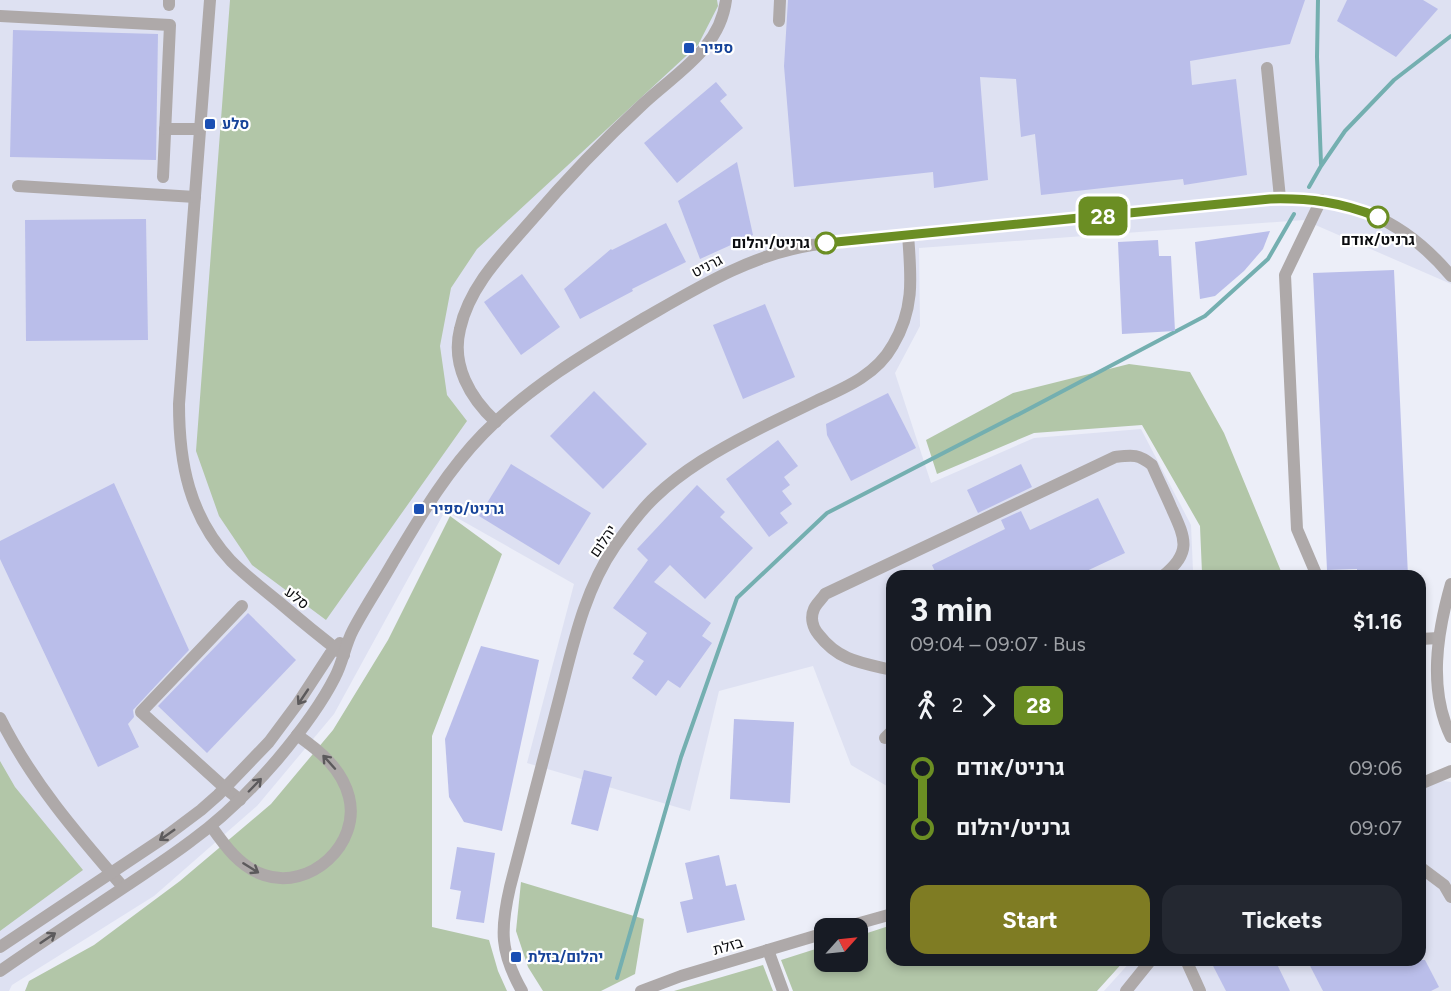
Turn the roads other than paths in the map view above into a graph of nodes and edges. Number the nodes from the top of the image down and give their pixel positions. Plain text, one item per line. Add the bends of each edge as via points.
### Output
1 (210, 0) edge
2 (726, 0) edge
3 (780, 0) edge
4 (0, 16) edge
5 (779, 21) dead end
6 (1267, 68) dead end
7 (165, 129) junction
8 (200, 129) junction
9 (163, 177) dead end
10 (18, 186) dead end
11 (195, 197) junction
12 (1280, 198) junction
13 (1321, 200) junction
14 (908, 235) junction
15 (1451, 276) edge
16 (496, 422) junction
17 (1170, 570) edge
18 (1314, 570) edge
19 (1451, 584) edge
20 (242, 606) dead end
21 (1439, 638) junction
22 (1426, 639) edge
23 (339, 652) junction
24 (886, 669) edge
25 (0, 718) edge
26 (297, 735) junction
27 (1451, 737) edge
28 (1451, 771) edge
29 (1426, 781) edge
30 (225, 788) junction
31 (240, 800) junction
32 (211, 826) junction
33 (1426, 872) edge
34 (111, 873) junction
35 (123, 888) junction
36 (1451, 897) edge
37 (886, 916) edge
38 (868, 921) edge
39 (814, 936) edge
40 (0, 947) edge
41 (768, 950) junction
42 (1145, 966) edge
43 (1189, 966) edge
44 (0, 971) edge
45 (522, 991) edge
46 (641, 991) edge
47 (783, 991) edge
48 (1126, 991) edge
49 (1200, 991) edge

1 - 8 street, סלע
2 - 16 street via 720,24 703,50 579,168 502,255 472,296 459,330 459,361 468,388
3 - 5 street
4 - 7 street via 170,25
6 - 12 street
7 - 8 street
7 - 9 street
8 - 11 street, סלע
10 - 11 street
11 - 23 street, סלע via 179,413 182,457 190,491 205,526 231,560
12 - 13 street, גרניט
12 - 14 street, גרניט
13 - 15 street, גרניט via 1358,209 1400,229 1420,243
13 - 18 street via 1285,275 1297,529
14 - 16 street, גרניט via 801,246 734,269 585,354 540,384
14 - 45 street, יהלום via 908,307 893,346 880,363 849,386 753,432 676,479 633,523 601,571 579,624 503,916 508,962
16 - 23 street, גרניט via 441,485
17 - 24 street via 1184,549 1184,535 1152,465 1133,455 1115,457 825,594 814,608 812,622 816,632 841,656
19 - 21 street
20 - 30 street via 141,712
21 - 22 street
21 - 27 street via 1440,703
23 - 26 street via 335,678
23 -> 30 street via 258,755
25 - 34 street via 29,769
31 -> 26 street
32 -> 26 street via 234,856 266,876 292,878 323,865 336,853 349,826 349,798 337,770
28 - 29 street
30 - 31 street
30 -> 34 street via 183,824
31 - 32 street
32 - 35 street
33 - 36 street via 1444,885
34 - 35 street
34 - 40 street
44 -> 35 street
37 - 38 street
39 - 41 street, בזלת
41 - 46 street, בזלת
41 - 47 street
42 - 48 street
43 - 49 street

